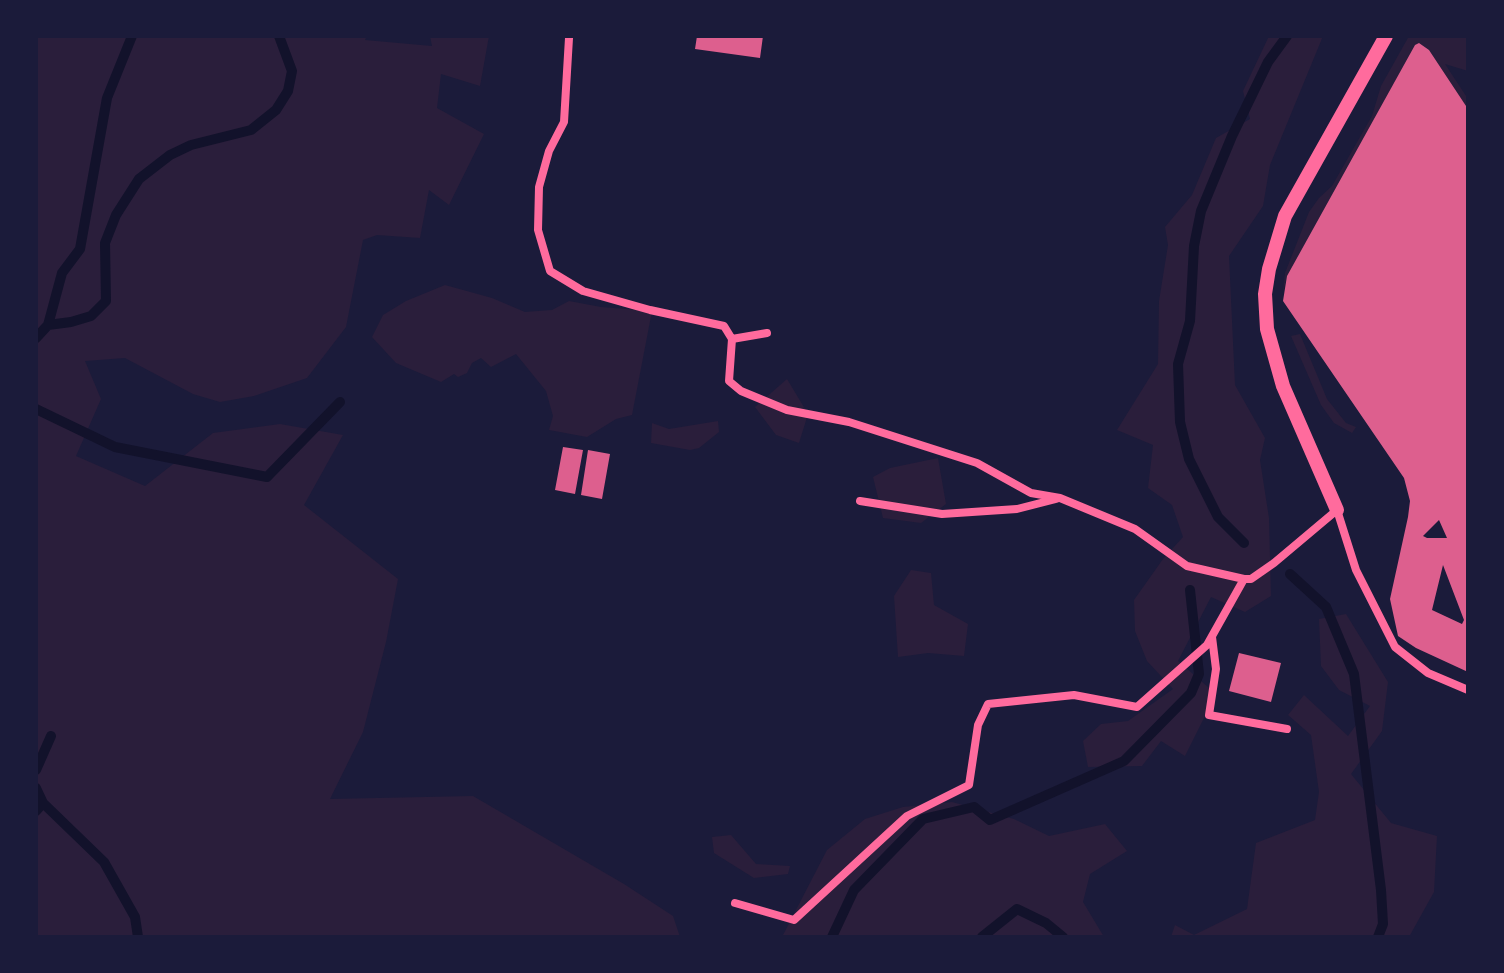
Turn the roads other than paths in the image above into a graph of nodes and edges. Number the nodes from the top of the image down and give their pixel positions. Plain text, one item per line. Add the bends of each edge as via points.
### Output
1 (1386, 36) edge
2 (569, 38) dead end
3 (767, 333) dead end
4 (732, 339) junction
5 (1060, 498) junction
6 (860, 501) dead end
7 (1337, 510) junction
8 (1244, 579) junction
9 (1210, 641) junction
10 (1468, 690) edge
11 (1287, 729) dead end
12 (735, 903) dead end

1 - 7 street via 1285,216 1265,294 1267,329 1283,386
2 - 4 street via 564,122 539,187 538,230 550,271 583,291 724,326
3 - 4 street
4 - 5 street via 729,381 741,391 787,410 849,422 977,463 1031,493
5 - 6 street via 1017,509 942,514
5 - 8 street via 1135,529 1187,566
7 - 8 street via 1274,563
7 - 10 street via 1356,570 1395,647 1428,673
8 - 9 street
9 - 11 street via 1216,669 1209,715
9 - 12 street via 1137,707 1074,695 988,704 978,725 969,785 907,816 794,920

